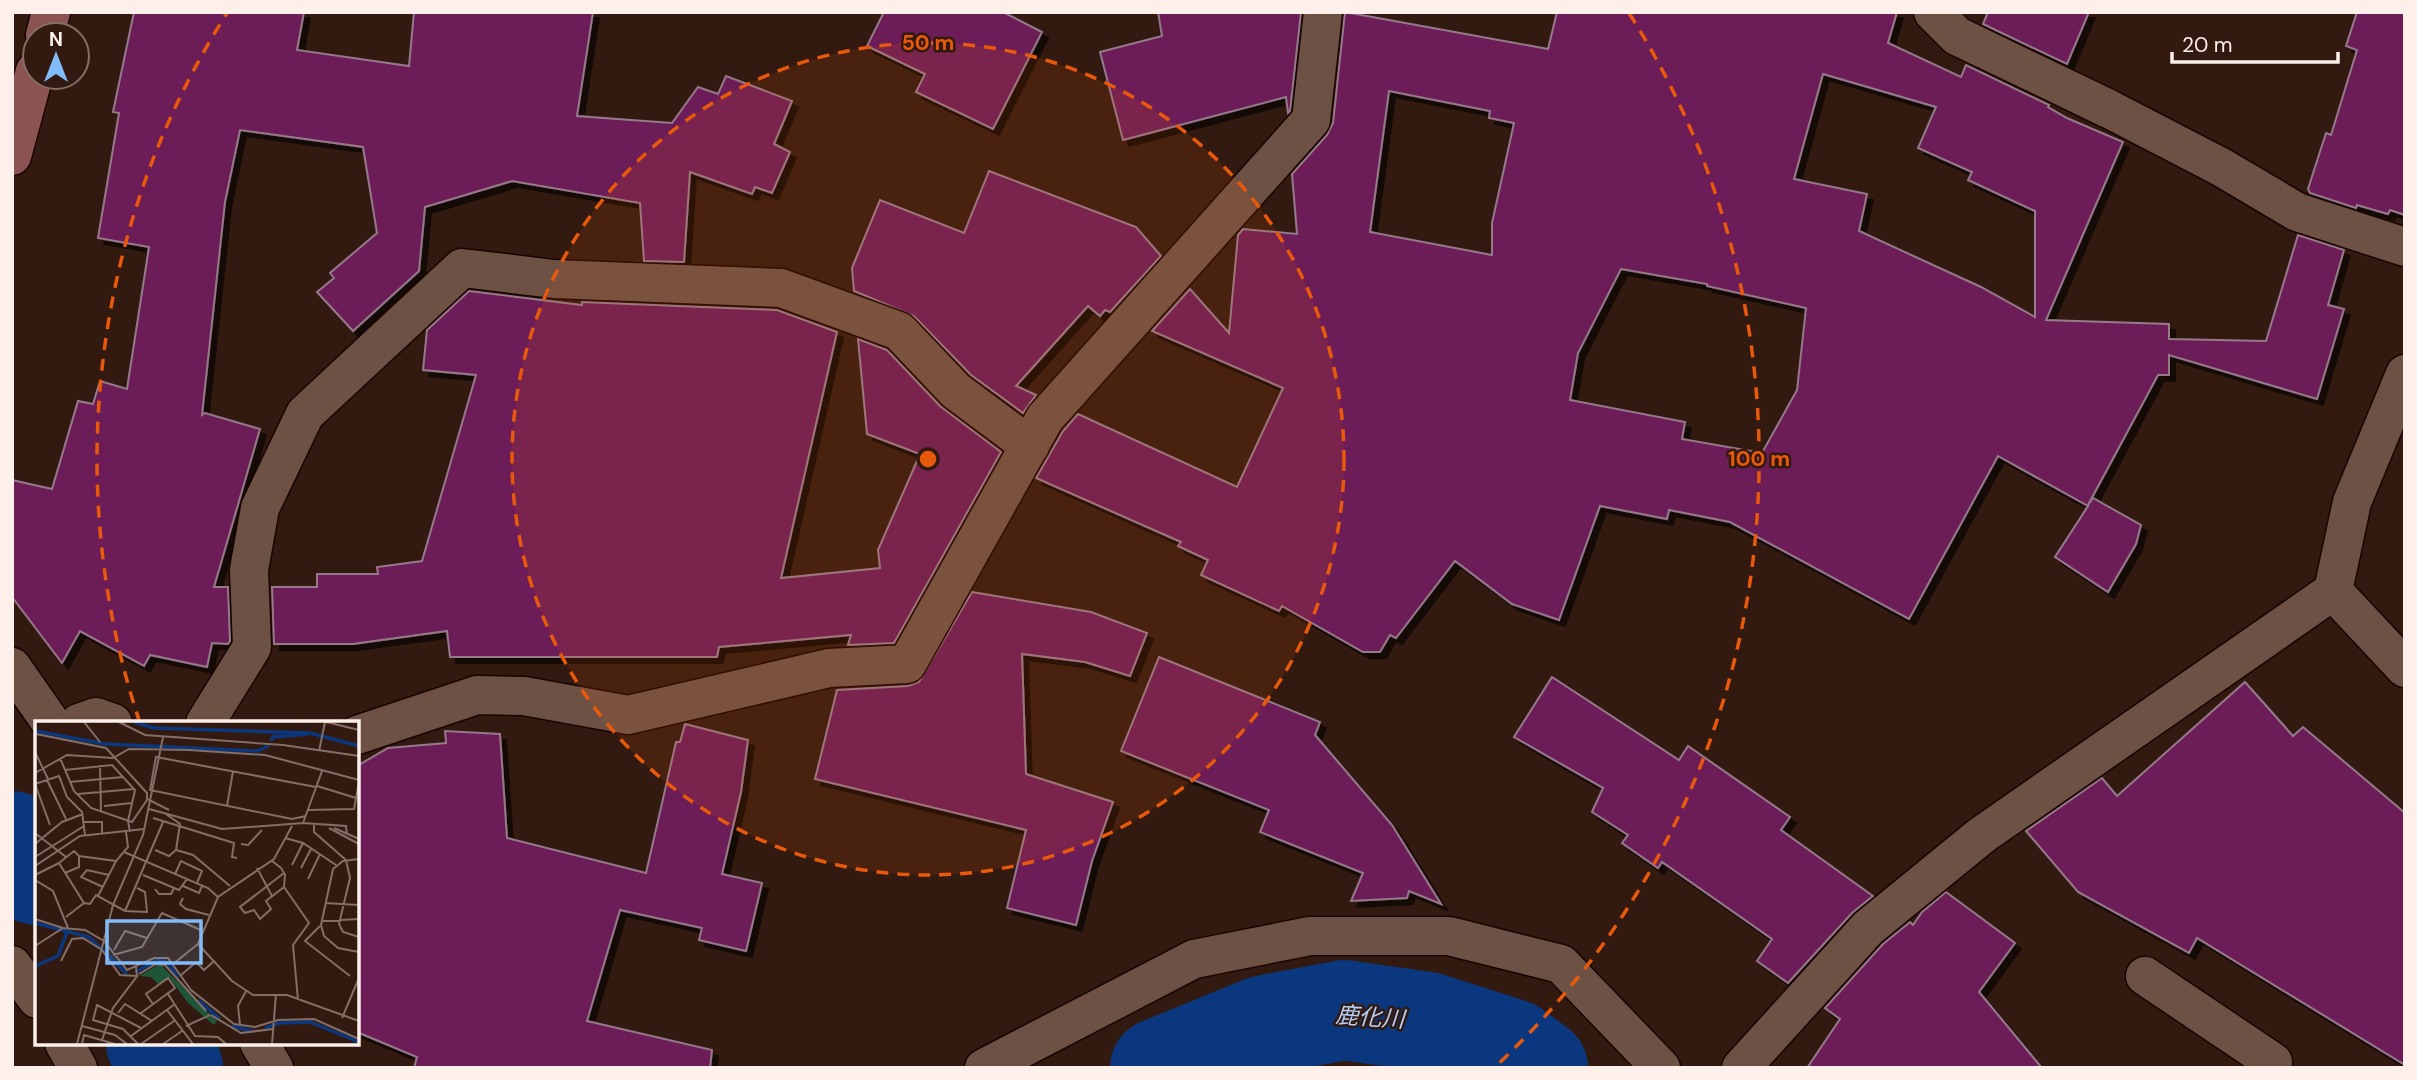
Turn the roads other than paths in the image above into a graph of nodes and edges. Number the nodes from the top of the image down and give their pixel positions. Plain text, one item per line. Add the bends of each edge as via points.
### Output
1 (1323, 12) edge
2 (1933, 12) edge
3 (30, 91) edge
4 (12, 156) edge
5 (2405, 247) edge
6 (2405, 374) edge
7 (1030, 446) junction
8 (2333, 591) junction
9 (12, 667) edge
10 (2405, 668) edge
11 (50, 721) edge
12 (85, 721) edge
13 (107, 721) edge
14 (206, 721) edge
15 (359, 733) edge
16 (12, 965) edge
17 (2145, 976) dead end
18 (35, 996) edge
19 (65, 1045) edge
20 (260, 1045) edge
21 (2274, 1066) edge
22 (78, 1068) edge
23 (274, 1068) edge
24 (984, 1068) edge
25 (1661, 1068) edge
26 (1741, 1068) edge

1 - 7 street via 1311,120 1045,418
2 - 5 street via 1957,36 2109,109 2297,212
3 - 4 main road
6 - 8 street via 2352,502
7 - 14 street via 956,391 899,331 781,288 554,279 462,268 304,414 261,508 249,570 252,647
7 - 15 street via 906,664 829,668 628,715 524,696 477,695
8 - 10 street
8 - 26 street via 1982,835 1868,928
9 - 11 street
12 - 13 street via 96,717
16 - 18 street
17 - 21 street
19 - 22 street
20 - 23 street
24 - 25 street via 1194,959 1310,936 1448,936 1561,964

